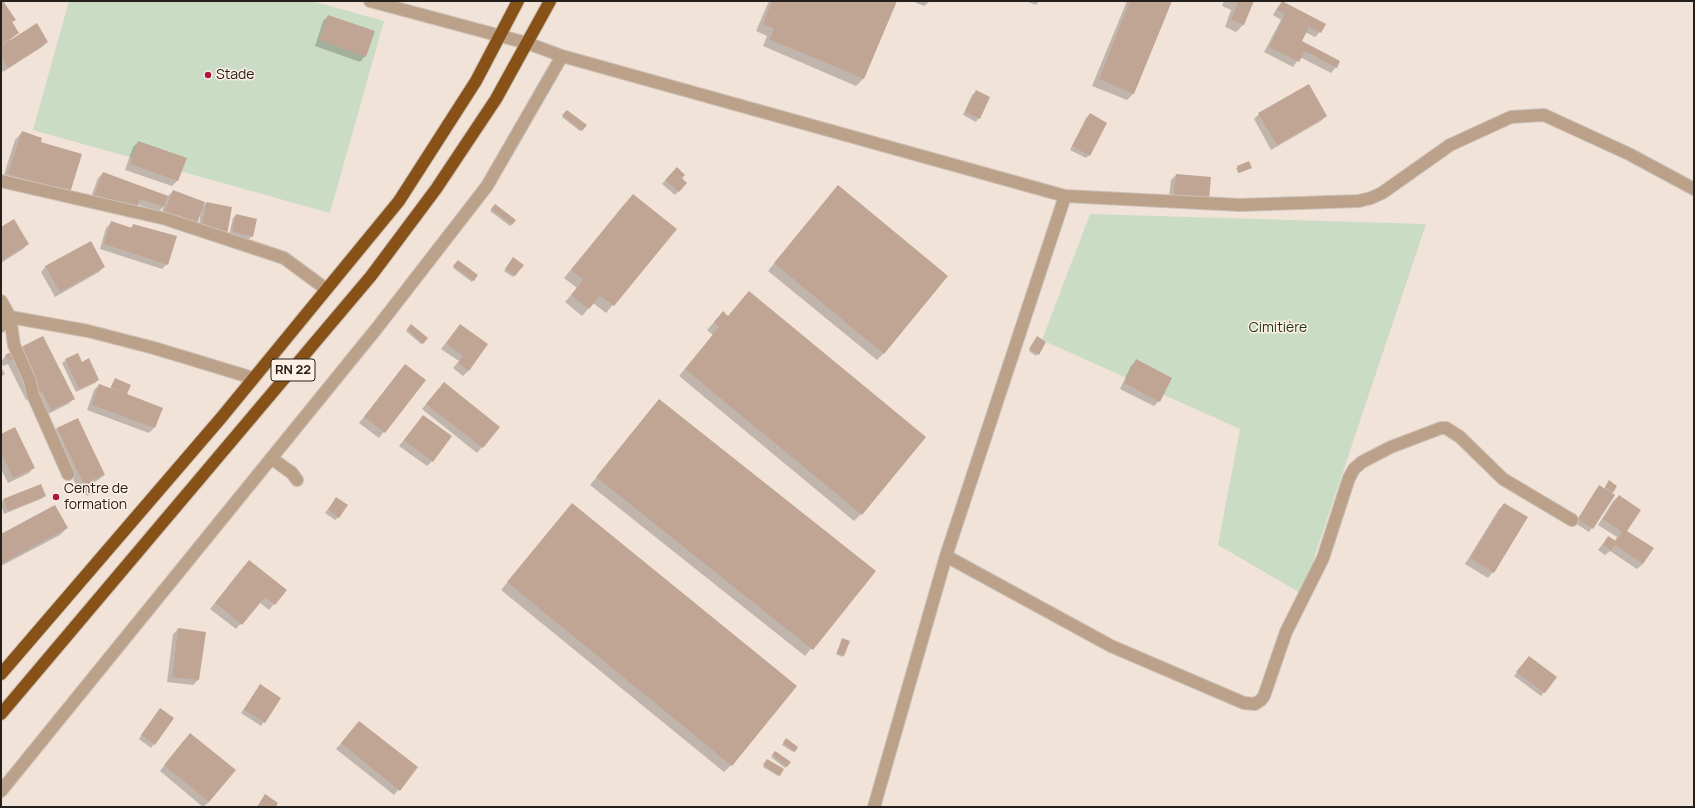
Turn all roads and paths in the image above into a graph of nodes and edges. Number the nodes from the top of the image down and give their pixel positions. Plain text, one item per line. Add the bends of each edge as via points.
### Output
1 (370, 1) edge
2 (518, 1) edge
3 (550, 1) edge
4 (500, 36) junction
5 (527, 43) junction
6 (562, 56) junction
7 (1, 181) edge
8 (1694, 189) edge
9 (1065, 196) junction
10 (326, 289) junction
11 (1, 301) edge
12 (10, 317) junction
13 (1, 326) edge
14 (253, 378) junction
15 (271, 458) junction
16 (68, 474) dead end
17 (297, 480) dead end
18 (1572, 520) dead end
19 (946, 556) junction
20 (1, 674) edge
21 (1, 714) edge
22 (1, 791) edge
23 (874, 807) edge

1 - 4 street
2 - 4 highway, RN 22
3 - 5 highway, RN 22
4 - 5 street
4 - 10 highway, RN 22 via 476,81 399,201
5 - 6 street
5 - 21 highway, RN 22 via 496,99 436,189 372,276
6 - 9 street
6 - 15 street via 487,186 377,328
7 - 10 street via 166,219 284,258
8 - 9 street via 1629,154 1544,115 1511,118 1456,142 1371,198 1240,205
9 - 19 street
10 - 14 highway, RN 22
11 - 12 street
12 - 13 street
12 - 14 street via 96,333
12 - 16 street via 14,345
14 - 20 highway, RN 22
15 - 17 street via 292,473
15 - 22 street
18 - 19 street via 1503,479 1460,437 1446,428 1375,455 1354,469 1349,478 1323,558 1286,632 1264,696 1255,704 1244,703 1111,646
19 - 23 street

